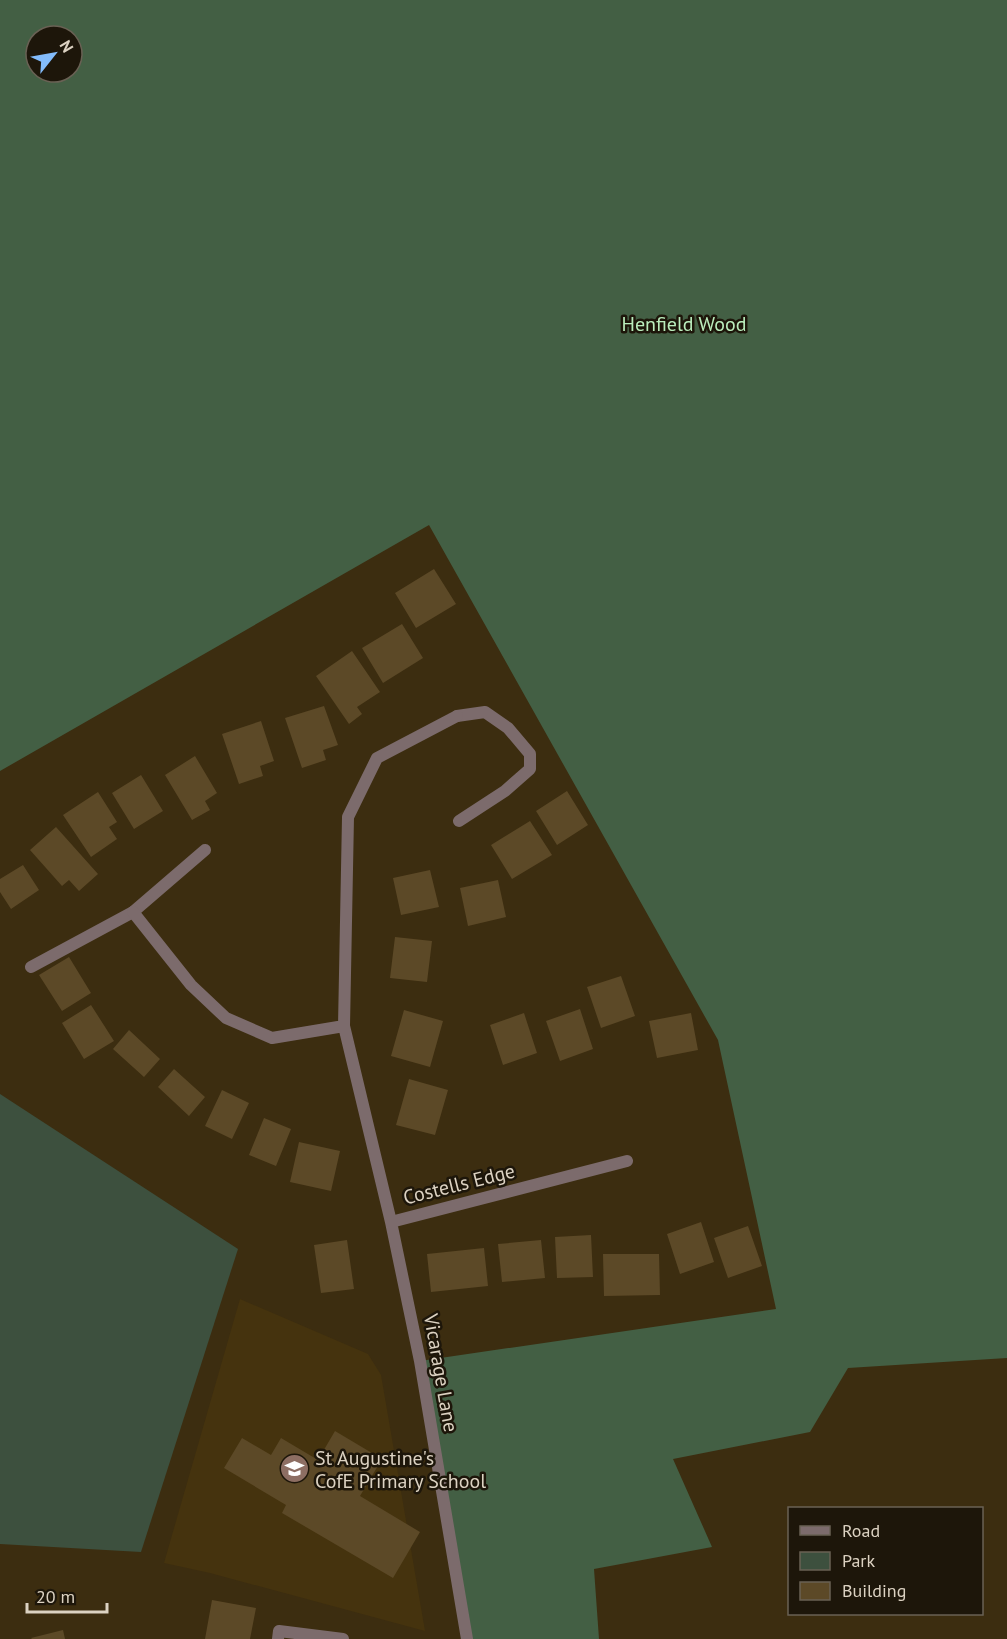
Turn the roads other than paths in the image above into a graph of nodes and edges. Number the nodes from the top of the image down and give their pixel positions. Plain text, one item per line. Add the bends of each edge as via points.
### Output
1 (459, 821) dead end
2 (205, 850) dead end
3 (133, 912) junction
4 (31, 967) dead end
5 (344, 1026) junction
6 (627, 1161) dead end
7 (391, 1222) junction
8 (278, 1639) edge
9 (343, 1639) edge
10 (467, 1639) edge

1 - 5 street, Costells Edge via 530,769 530,753 485,712 457,716 377,758 348,817
2 - 3 street
3 - 4 street
3 - 5 street via 191,985 226,1018 272,1038
5 - 7 street, Costells Edge
6 - 7 street, Costells Edge
7 - 10 street, Vicarage Lane via 420,1360
8 - 9 street via 279,1631

